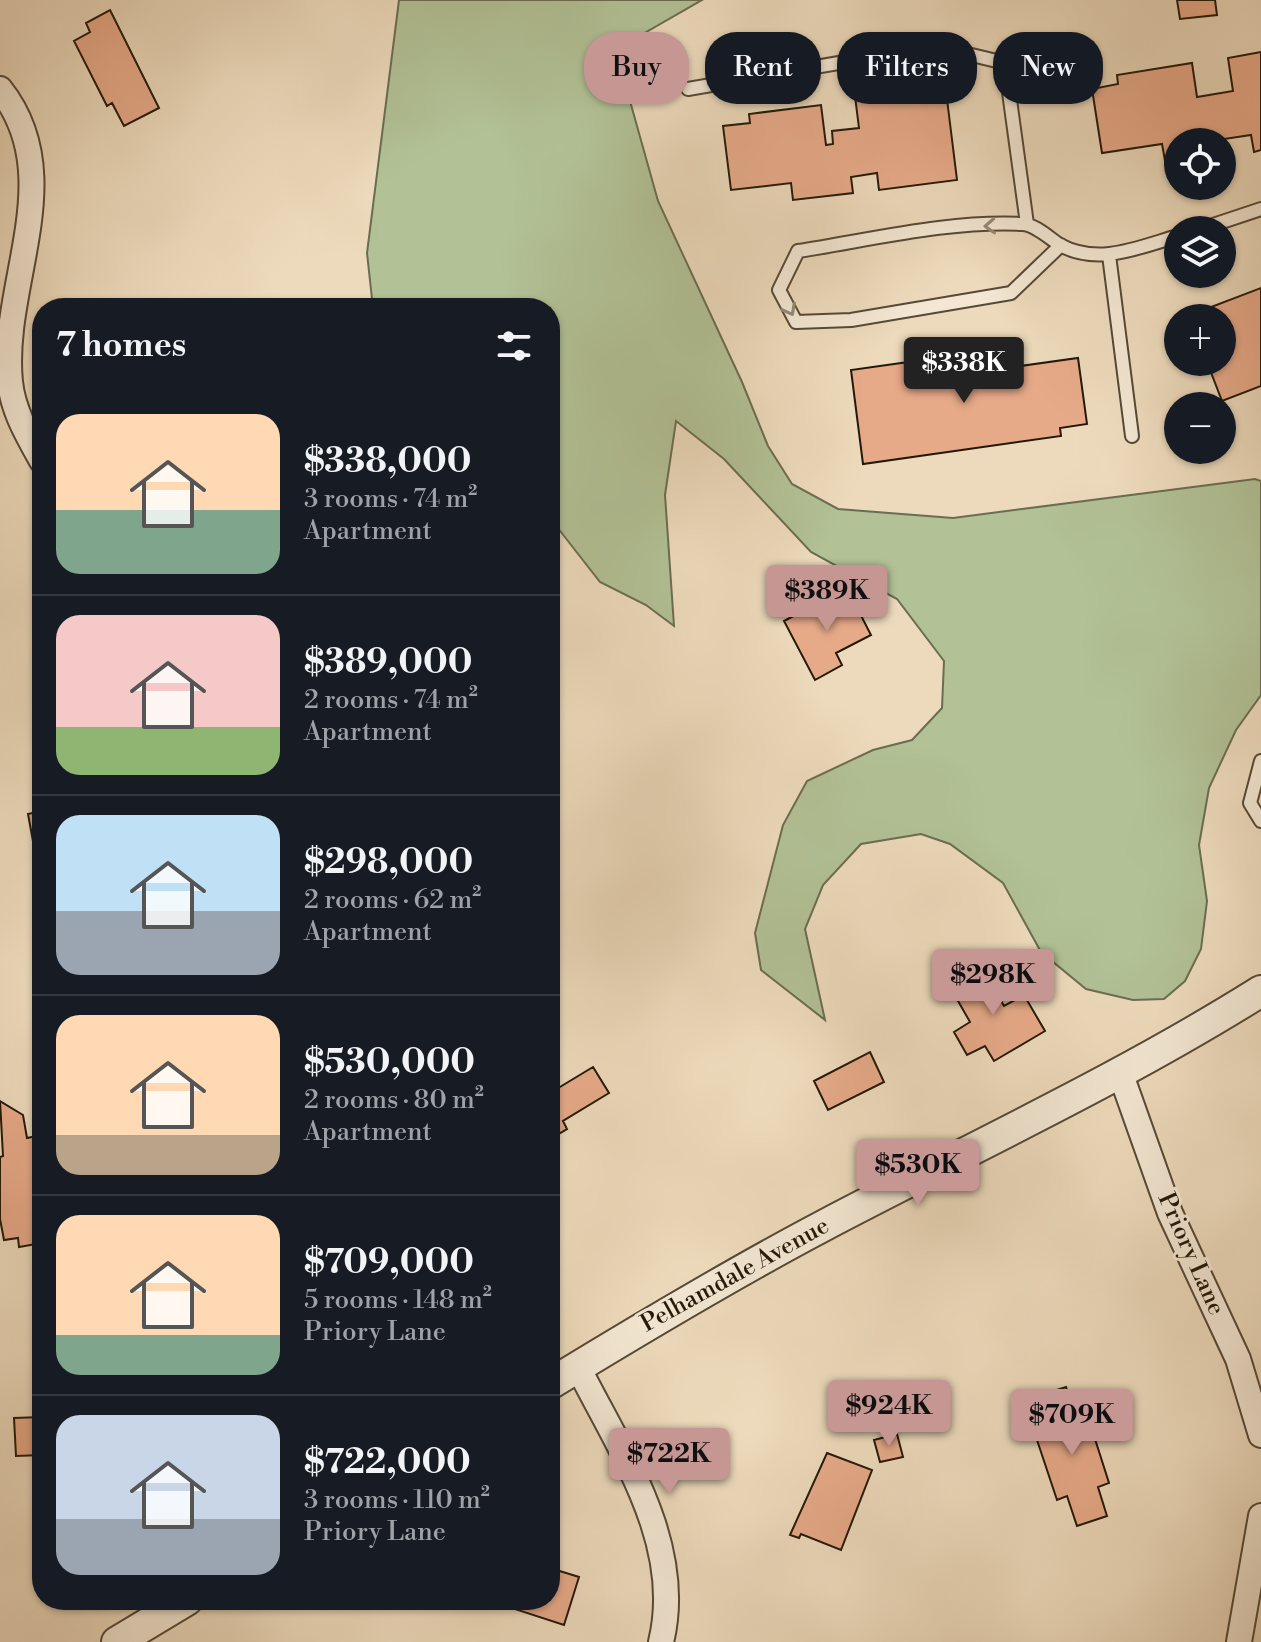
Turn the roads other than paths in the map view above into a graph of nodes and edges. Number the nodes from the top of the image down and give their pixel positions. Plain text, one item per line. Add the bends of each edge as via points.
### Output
1 (0, 89) edge
2 (689, 89) edge
3 (1261, 209) edge
4 (1236, 217) edge
5 (1027, 224) junction
6 (1164, 240) edge
7 (1061, 245) junction
8 (1109, 255) junction
9 (1132, 436) dead end
10 (32, 440) edge
11 (1261, 761) edge
12 (1261, 821) edge
13 (1261, 991) edge
14 (1120, 1072) junction
15 (578, 1367) junction
16 (560, 1378) edge
17 (1261, 1435) edge
18 (1261, 1516) edge
19 (170, 1610) edge
20 (117, 1642) edge
21 (661, 1642) edge
22 (1239, 1642) edge

1 - 10 street via 17,110 31,160 32,200 10,379 14,402
2 - 5 lane via 920,49 1005,63
3 - 4 lane
5 - 7 lane
5 -> 7 lane via 940,229 798,251 779,290 796,322 851,320 1011,293
6 - 8 lane
7 - 8 lane via 1088,255
8 - 9 lane
11 - 12 lane via 1250,803
13 - 14 street, Pelhamdale Avenue
14 - 15 street, Pelhamdale Avenue via 818,1228
14 - 17 street, Priory Lane via 1170,1213 1238,1359
15 - 16 street, Pelhamdale Avenue
15 - 21 street via 649,1508 664,1562 667,1618
18 - 22 street
19 - 20 street

